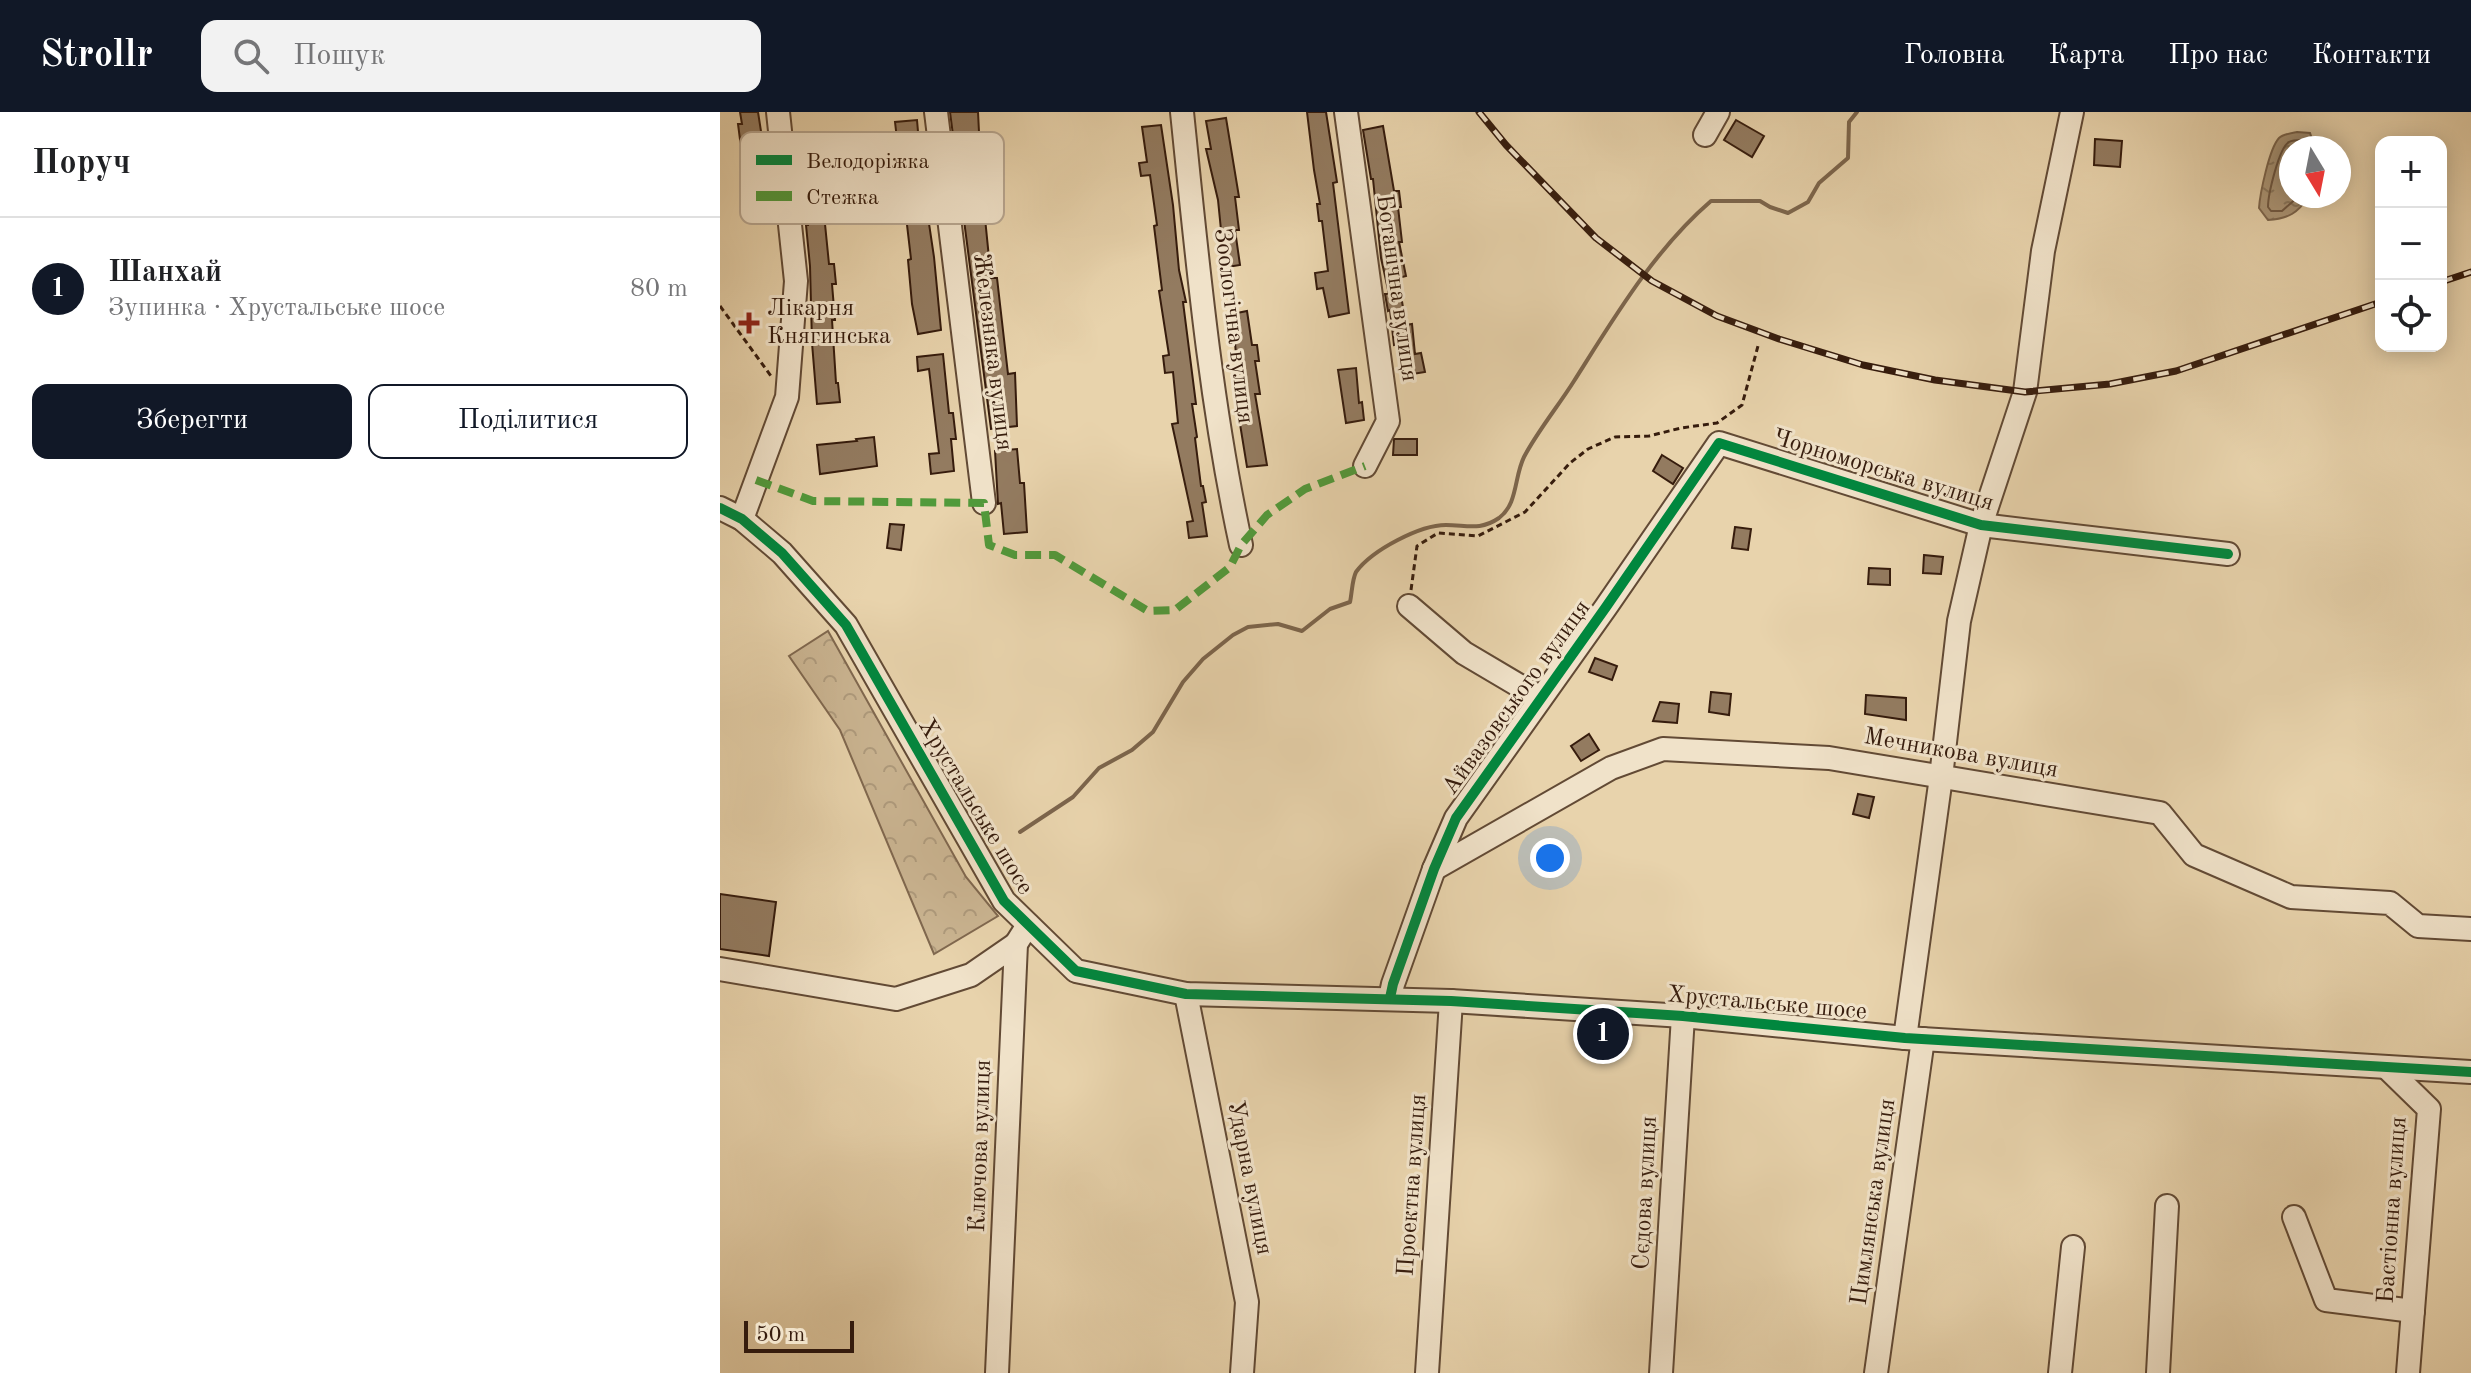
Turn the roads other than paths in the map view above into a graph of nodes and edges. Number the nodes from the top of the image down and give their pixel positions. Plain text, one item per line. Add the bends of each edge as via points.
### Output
1 (778, 112) edge
2 (936, 112) edge
3 (1182, 112) edge
4 (1346, 112) edge
5 (1718, 112) edge
6 (2072, 112) edge
7 (780, 132) edge
8 (938, 132) edge
9 (1705, 135) dead end
10 (790, 224) edge
11 (950, 224) edge
12 (1719, 443) joint
13 (1365, 466) dead end
14 (984, 503) dead end
15 (720, 508) edge
16 (742, 519) junction
17 (1981, 525) junction
18 (1241, 545) dead end
19 (2228, 554) dead end
20 (1409, 606) road end
21 (1540, 698) junction
22 (1941, 777) junction
23 (1434, 869) junction
24 (2471, 929) edge
25 (1022, 934) junction
26 (720, 969) edge
27 (1186, 994) junction
28 (1390, 998) junction
29 (1451, 1001) junction
30 (1683, 1016) junction
31 (1914, 1038) junction
32 (2386, 1067) junction
33 (2471, 1072) edge
34 (2167, 1206) dead end
35 (2294, 1217) dead end
36 (2073, 1247) dead end
37 (2413, 1311) junction
38 (997, 1373) edge
39 (1242, 1373) edge
40 (1427, 1373) edge
41 (1661, 1373) edge
42 (1876, 1373) edge
43 (2060, 1373) edge
44 (2158, 1373) edge
45 (2408, 1373) edge

1 - 7 street
2 - 8 street, Железняка вулиця
3 - 18 street, Зоологічна вулиця via 1205,328
4 - 13 street, Ботанічна вулиця via 1388,421
5 - 9 street
6 - 17 street, Цимлянська вулиця via 2043,251 2025,392
10 - 16 street via 796,281 787,397
11 - 14 street, Железняка вулиця
12 - 17 street, Чорноморська вулиця
12 - 21 street, Айвазовського вулиця
15 - 16 street, Хрустальське шосе
16 - 25 street, Хрустальське шосе via 782,553 846,625
17 - 19 street, Чорноморська вулиця
17 - 22 street, Цимлянська вулиця via 1959,621
20 - 21 street via 1464,653
21 - 23 street, Айвазовського вулиця via 1456,818
22 - 23 street, Мечникова вулиця via 1829,758 1663,749 1611,768
22 - 24 street, Мечникова вулиця via 2160,813 2194,855 2291,897 2390,903 2418,926
22 - 31 street, Цимлянська вулиця
23 - 28 street, Айвазовського вулиця
25 - 26 street via 971,975 896,999
25 - 27 street, Хрустальське шосе via 1076,971
25 - 38 street, Ключова вулиця
27 - 28 street, Хрустальське шосе
27 - 39 street, Ударна вулиця via 1247,1302
28 - 29 street, Хрустальське шосе
29 - 30 street, Хрустальське шосе
29 - 40 street, Проектна вулиця
30 - 31 street, Хрустальське шосе
30 - 41 street, Сєдова вулиця
31 - 32 street, Хрустальське шосе
31 - 42 street, Цимлянська вулиця
32 - 33 street, Хрустальське шосе
32 - 37 street, Бастіонна вулиця via 2429,1109
34 - 44 street
35 - 37 street via 2326,1300
36 - 43 street
37 - 45 street, Бастіонна вулиця

